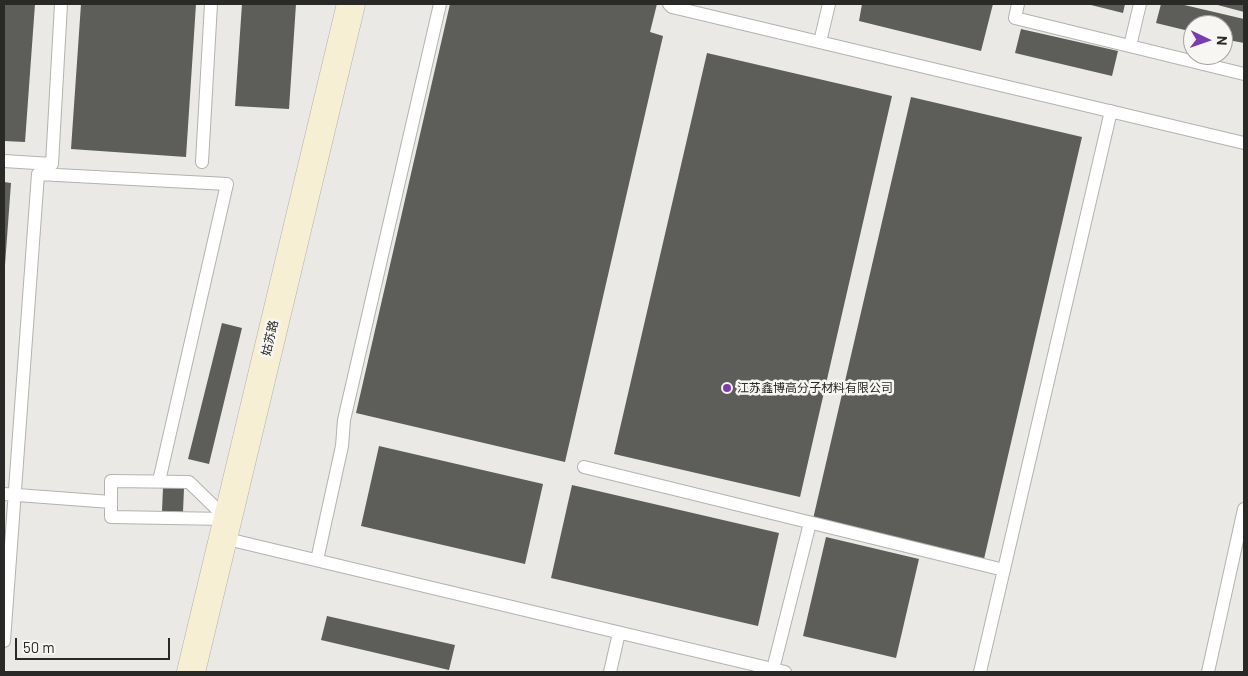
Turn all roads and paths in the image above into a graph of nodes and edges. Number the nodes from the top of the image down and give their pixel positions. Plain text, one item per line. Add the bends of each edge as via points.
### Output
1 (61, 4) edge
2 (211, 4) edge
3 (350, 4) edge
4 (440, 4) edge
5 (669, 4) edge
6 (829, 4) edge
7 (1018, 4) edge
8 (1140, 4) edge
9 (820, 42) junction
10 (1130, 46) junction
11 (1244, 74) edge
12 (1111, 111) junction
13 (1244, 143) edge
14 (4, 161) edge
15 (202, 162) dead end
16 (584, 467) dead end
17 (159, 481) junction
18 (9, 494) edge
19 (111, 502) junction
20 (1244, 509) edge
21 (810, 523) junction
22 (225, 529) junction
23 (317, 560) junction
24 (1004, 570) junction
25 (619, 632) junction
26 (4, 640) edge
27 (757, 669) edge
28 (779, 671) edge
29 (190, 672) edge
30 (610, 672) edge
31 (980, 672) edge
32 (1208, 672) edge

1 - 14 lane via 52,164
2 - 15 lane
3 - 22 street, 姑苏路
4 - 23 lane via 344,420 342,446
5 - 9 lane
6 - 9 lane
7 - 10 lane via 1014,18
8 - 10 lane
9 - 12 lane
10 - 11 lane
12 - 13 lane
12 - 24 lane
16 - 21 lane
17 - 18 lane via 227,184 38,174
17 - 19 lane via 112,481
17 - 22 lane via 189,482
18 - 19 lane
18 - 26 lane
19 - 22 lane via 111,516
20 - 32 lane
21 - 24 lane
21 - 28 lane
22 - 23 lane
22 - 29 street, 姑苏路
23 - 25 lane
24 - 31 lane
25 - 27 lane
25 - 30 lane
27 - 28 lane

